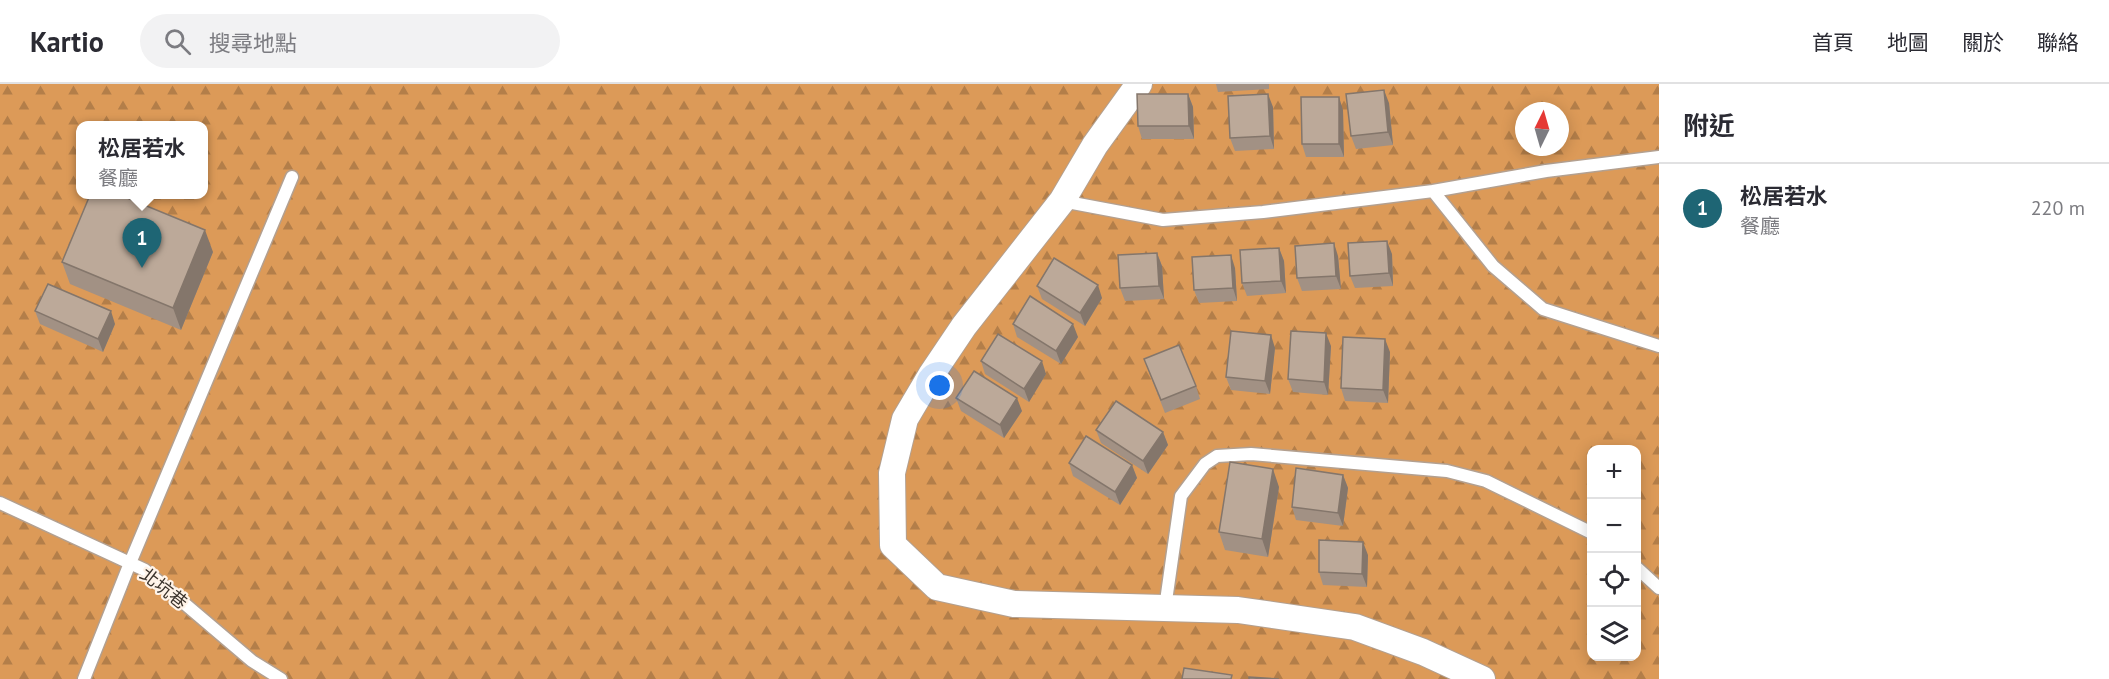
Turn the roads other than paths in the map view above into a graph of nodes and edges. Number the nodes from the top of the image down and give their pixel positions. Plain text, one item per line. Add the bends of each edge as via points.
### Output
1 (1139, 84) edge
2 (1659, 157) edge
3 (292, 177) dead end
4 (1433, 191) junction
5 (1062, 201) junction
6 (1659, 346) edge
7 (0, 503) edge
8 (1587, 531) edge
9 (130, 563) junction
10 (1641, 572) edge
11 (1659, 588) edge
12 (1165, 608) junction
13 (84, 679) edge
14 (281, 679) edge
15 (1482, 679) edge

1 - 5 street
2 - 4 lane
3 - 9 lane
4 - 5 lane via 1163,220
4 - 6 lane via 1493,266 1543,309
5 - 12 street via 964,326 905,419 892,473 893,545 937,587 1014,604
7 - 9 lane, 北坑巷
8 - 12 lane via 1486,481 1447,471 1251,454 1217,456 1205,464 1180,496
9 - 13 lane
9 - 14 lane, 北坑巷 via 145,570 252,661
10 - 11 lane
12 - 15 street via 1238,610 1354,627

